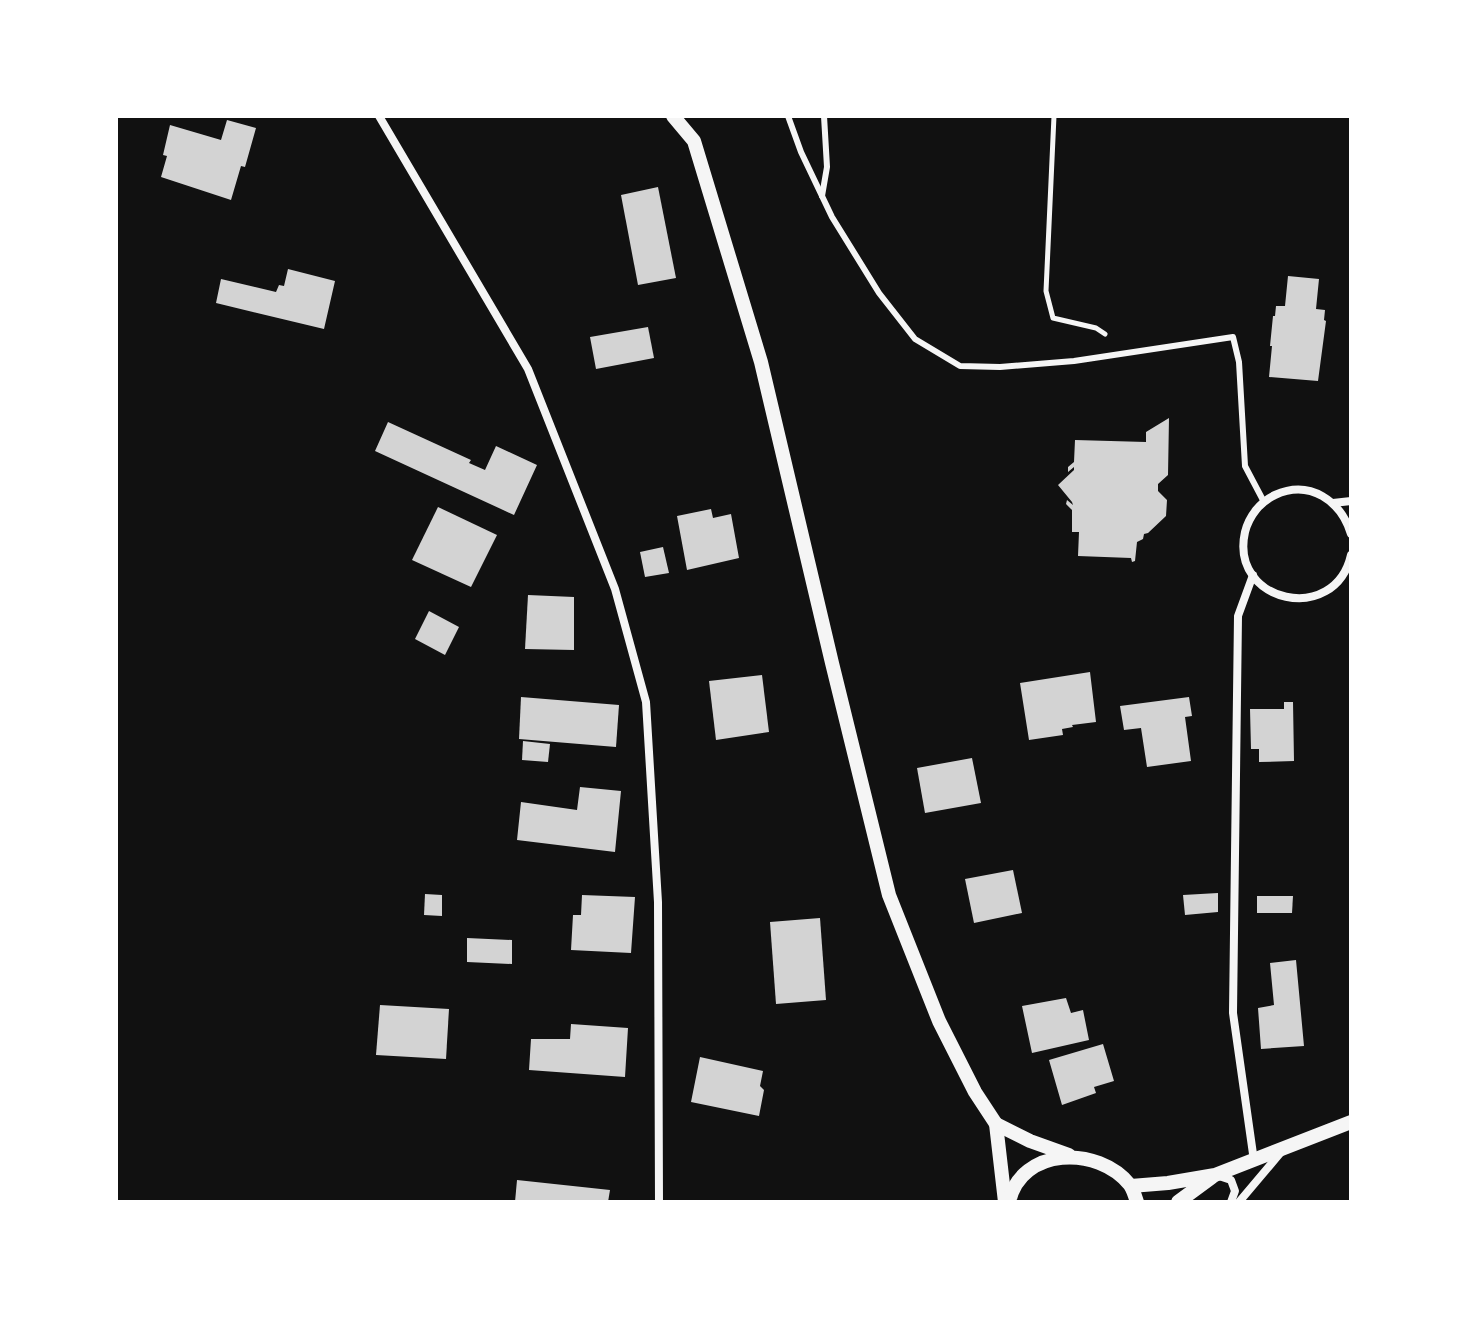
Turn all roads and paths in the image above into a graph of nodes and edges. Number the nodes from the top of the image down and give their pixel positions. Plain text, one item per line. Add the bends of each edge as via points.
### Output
1 (379, 116) edge
2 (673, 116) edge
3 (788, 116) edge
4 (824, 116) edge
5 (1054, 116) edge
6 (822, 196) junction
7 (1131, 352) junction
8 (1351, 501) edge
9 (1264, 502) junction
10 (1333, 503) junction
11 (1351, 534) edge
12 (1351, 555) edge
13 (1253, 575) junction
14 (1351, 1122) edge
15 (996, 1124) junction
16 (1285, 1147) junction
17 (1071, 1156) junction
18 (1254, 1161) junction
19 (1215, 1175) junction
20 (1131, 1186) junction
21 (659, 1202) edge
22 (1007, 1202) edge
23 (1137, 1202) edge
24 (1178, 1202) edge
25 (1231, 1202) edge
26 (1239, 1202) edge

1 - 21 street via 528,369 615,589 646,702 658,902
2 - 15 street via 694,141 761,362 889,895 939,1021
3 - 6 lane
4 - 6 lane via 827,167
5 - 7 path via 1046,291 1053,318 1096,328
6 - 7 lane via 879,293 915,339 960,366 1074,361
7 - 9 lane via 1233,337 1245,466
8 - 10 street
9 - 10 street via 1276,494 1306,491
9 - 13 street via 1253,513 1244,539
10 - 11 street
12 - 13 street via 1342,578 1307,599 1267,590
13 - 18 street via 1238,616 1233,1013
14 - 16 street
15 - 17 street
15 - 22 street
16 - 18 street
16 - 26 street
17 - 20 street via 1096,1161
17 - 22 street via 1026,1171
18 - 19 street
19 - 20 street
19 - 24 street
19 - 25 street via 1231,1180
20 - 23 street

